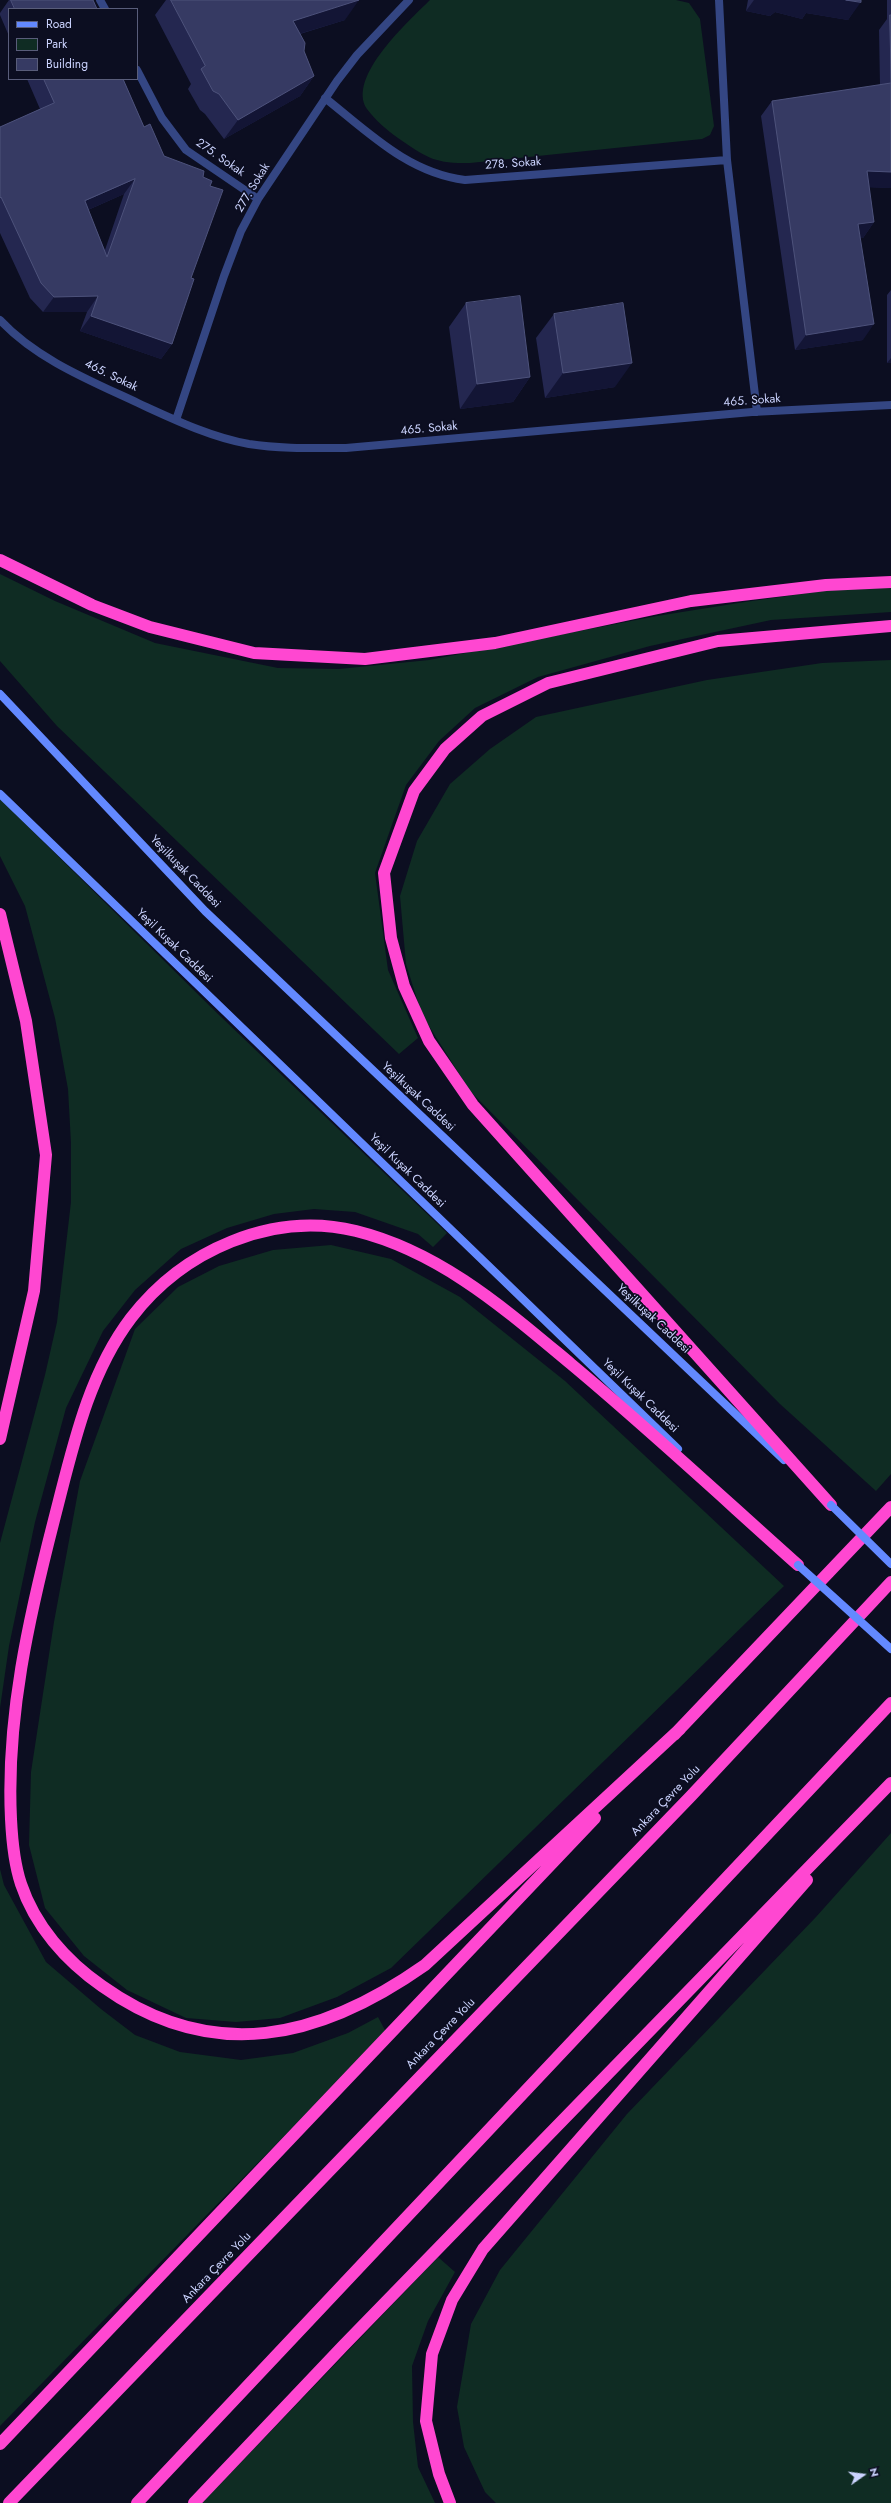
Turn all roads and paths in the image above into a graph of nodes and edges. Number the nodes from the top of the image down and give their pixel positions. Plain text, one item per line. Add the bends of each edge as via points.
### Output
1 (409, 0) edge
2 (719, 0) edge
3 (138, 72) edge
4 (325, 98) junction
5 (727, 160) junction
6 (258, 199) junction
7 (0, 320) edge
8 (891, 405) edge
9 (758, 412) junction
10 (176, 420) junction
11 (0, 560) edge
12 (891, 582) edge
13 (891, 626) edge
14 (0, 694) edge
15 (0, 794) edge
16 (0, 914) edge
17 (0, 1439) edge
18 (831, 1505) junction
19 (891, 1506) edge
20 (891, 1564) edge
21 (798, 1565) junction
22 (891, 1582) edge
23 (891, 1649) edge
24 (891, 1703) edge
25 (680, 1729) junction
26 (891, 1784) edge
27 (0, 2444) edge
28 (9, 2503) edge
29 (137, 2503) edge
30 (194, 2503) edge
31 (450, 2503) edge

1 - 4 street, 277. Sokak via 358,55
2 - 5 street
3 - 6 street, 275. Sokak via 162,118 186,150
4 - 5 street, 278. Sokak via 408,162 447,178 465,180
4 - 6 street, 277. Sokak
5 - 9 street
6 - 10 street, 277. Sokak via 241,232 224,276
7 - 10 street, 465. Sokak via 32,348 97,384
8 - 9 street, 465. Sokak
9 - 10 street, 465. Sokak via 346,448 294,448 249,444 216,436
11 - 12 highway via 92,605 150,627 254,653 365,659 495,643 691,601 826,585
13 - 18 highway via 718,641 548,683 482,716 445,749 414,791 384,873 391,938 404,986 429,1041 473,1105
14 - 18 main road, Yeşilkuşak Caddesi via 205,911
15 - 21 main road, Yeşil Kuşak Caddesi
16 - 17 highway via 26,1021 46,1155 34,1292
18 - 20 main road, Yeşilkuşak Caddesi, bridge
19 - 25 highway
21 - 23 main road, Yeşil Kuşak Caddesi, bridge
21 - 25 highway via 624,1408 511,1314 452,1271 428,1257 397,1245 359,1232 328,1226 300,1226 239,1238 191,1262 148,1298 130,1320 96,1380 66,1473 26,1642 13,1730 10,1773 11,1832 20,1881 42,1926 78,1968 98,1983 127,2004 153,2015 186,2028 217,2033 283,2031 318,2023 354,2008 388,1991 425,1965
22 - 28 highway, Ankara Çevre Yolu via 680,1807
24 - 29 highway
25 - 27 highway
26 - 30 highway via 354,2335
26 - 31 highway via 483,2249 452,2300 432,2354 426,2421 439,2474

